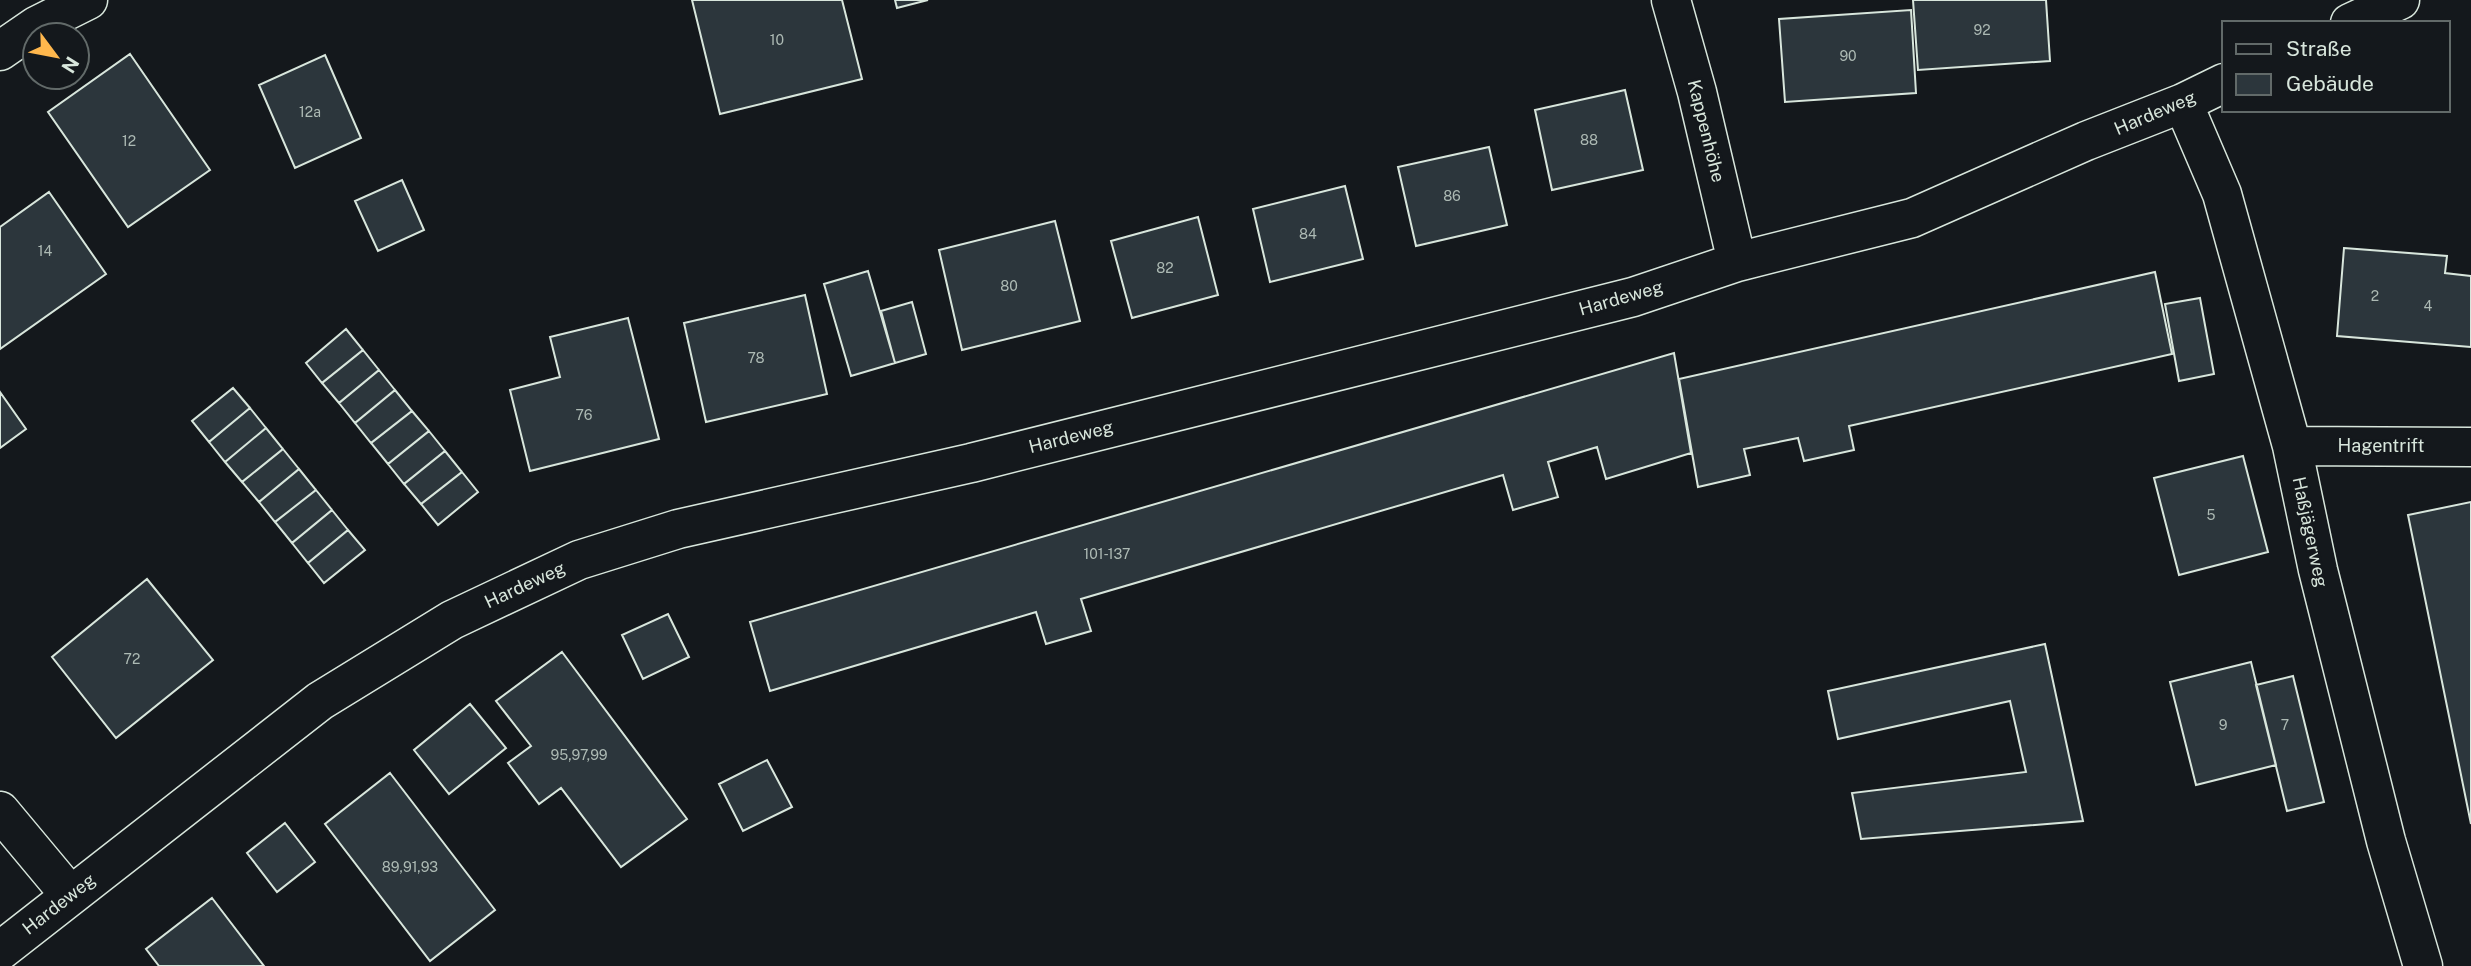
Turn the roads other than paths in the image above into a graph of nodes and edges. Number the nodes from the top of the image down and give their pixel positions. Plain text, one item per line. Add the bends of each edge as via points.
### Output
1 (88, 0) edge
2 (1671, 0) edge
3 (2400, 0) edge
4 (2354, 21) edge
5 (0, 51) edge
6 (2222, 84) edge
7 (2183, 103) junction
8 (1737, 262) junction
9 (2291, 446) junction
10 (2471, 447) edge
11 (0, 811) edge
12 (70, 895) junction
13 (0, 951) edge
14 (2423, 966) edge

1 - 5 street via 36,26
2 - 8 street, Kappenhöhe
3 - 4 street
6 - 7 street, Hardeweg
7 - 8 street, Hardeweg via 1912,218
7 - 9 street, Haßjägerweg via 2222,194
8 - 12 street, Hardeweg via 1633,297 971,463 678,529 579,560 452,620 320,701
9 - 10 street, Hagentrift
9 - 14 street, Haßjägerweg via 2386,841
11 - 12 street
12 - 13 street, Hardeweg

